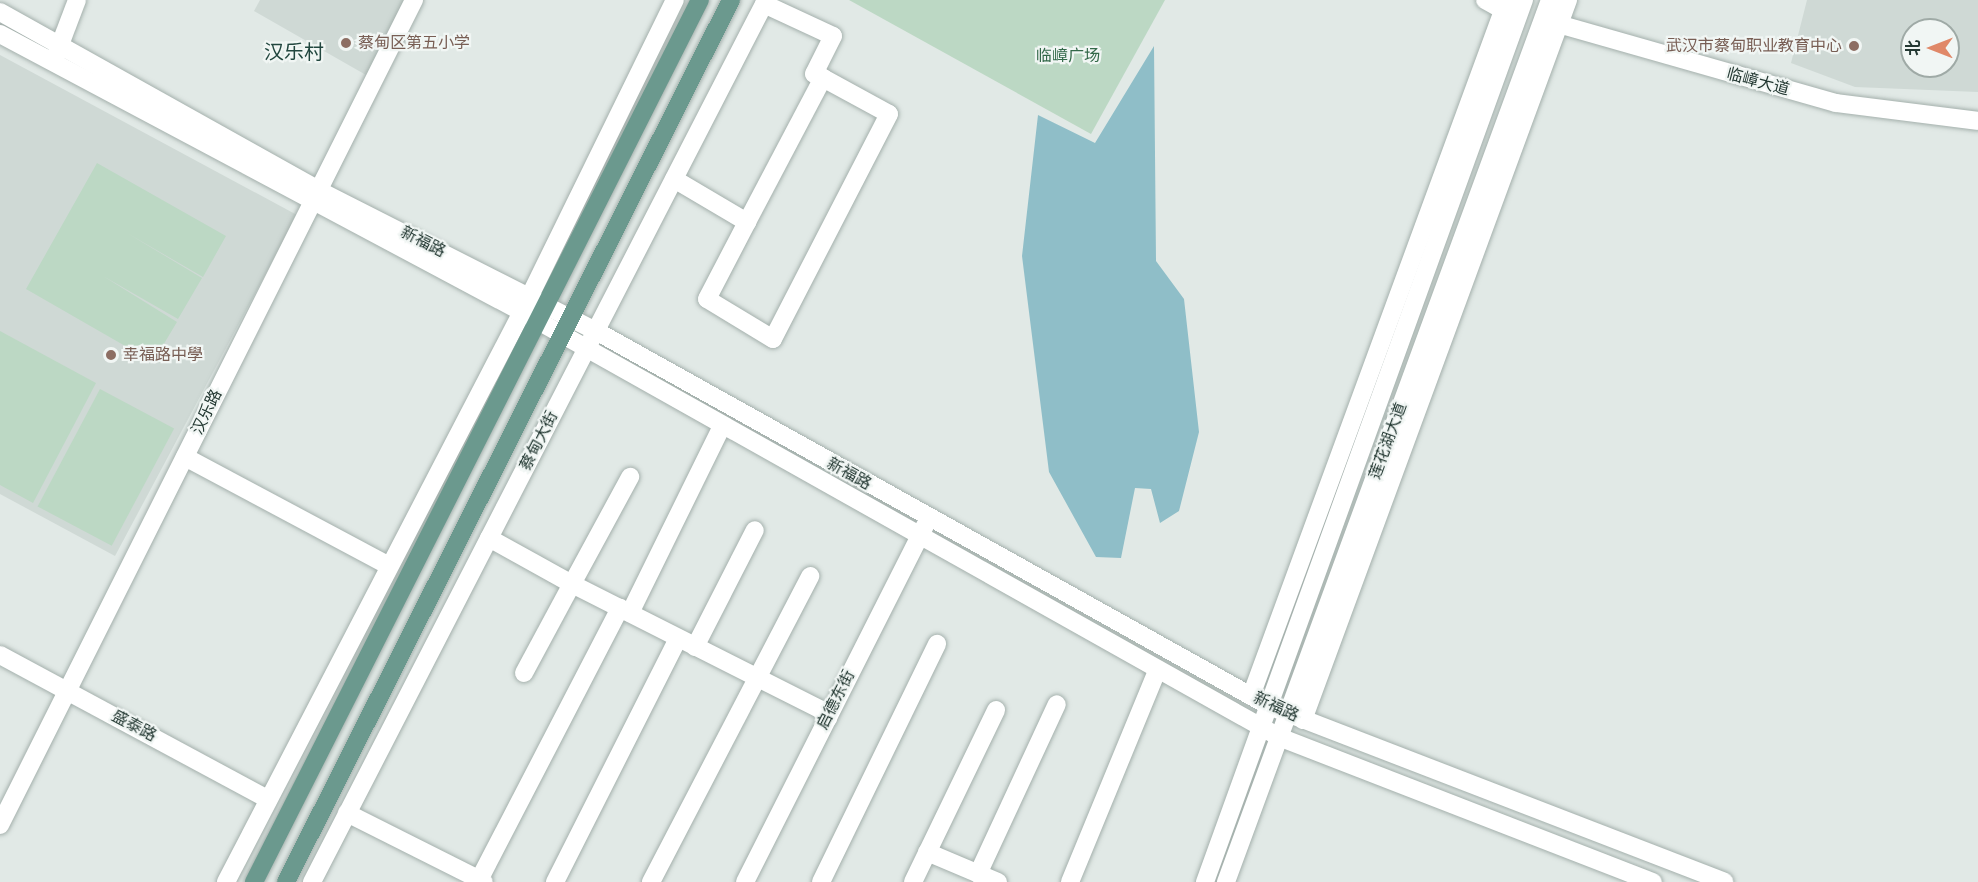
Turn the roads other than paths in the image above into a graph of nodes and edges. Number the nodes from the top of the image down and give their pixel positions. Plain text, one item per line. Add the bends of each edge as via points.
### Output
1 (77, 0) edge
2 (414, 0) edge
3 (675, 0) edge
4 (700, 0) edge
5 (732, 0) edge
6 (1485, 0) edge
7 (1550, 0) edge
8 (1568, 0) edge
9 (765, 2) edge
10 (1516, 6) edge
11 (0, 12) edge
12 (1551, 23) junction
13 (0, 34) edge
14 (55, 57) junction
15 (823, 78) junction
16 (1978, 121) edge
17 (674, 179) junction
18 (315, 196) junction
19 (747, 222) junction
20 (526, 304) junction
21 (544, 315) junction
22 (566, 326) junction
23 (596, 331) junction
24 (586, 349) junction
25 (722, 426) junction
26 (184, 457) junction
27 (630, 477) dead end
28 (928, 518) junction
29 (755, 530) dead end
30 (920, 535) junction
31 (489, 538) junction
32 (389, 566) junction
33 (810, 576) dead end
34 (572, 584) junction
35 (625, 611) junction
36 (678, 638) junction
37 (937, 644) dead end
38 (695, 647) junction
39 (0, 655) edge
40 (1158, 669) junction
41 (524, 673) dead end
42 (757, 678) junction
43 (68, 690) junction
44 (1251, 696) junction
45 (1058, 704) dead end
46 (1269, 706) junction
47 (996, 710) dead end
48 (1295, 717) junction
49 (828, 718) junction
50 (1262, 726) junction
51 (1279, 737) junction
52 (267, 799) junction
53 (348, 813) junction
54 (0, 825) edge
55 (927, 852) junction
56 (978, 874) junction
57 (480, 881) edge
58 (226, 882) edge
59 (254, 882) edge
60 (286, 882) edge
61 (312, 882) edge
62 (555, 882) edge
63 (651, 882) edge
64 (745, 882) edge
65 (821, 882) edge
66 (913, 882) edge
67 (998, 882) edge
68 (1070, 882) edge
69 (1205, 882) edge
70 (1226, 882) edge
71 (1653, 882) edge
72 (1724, 882) edge

1 - 14 street
2 - 18 street, 汉乐路
3 - 20 street
4 - 21 main road
5 - 22 main road, 蔡甸大街
6 - 10 street
7 - 12 street, 莲花湖大道
8 - 12 street, 莲花湖大道
9 - 15 street via 832,36 814,74
9 - 17 street, 蔡甸大街
10 - 12 street
10 - 44 street
10 - 46 street, 莲花湖大道
11 - 14 street, 新福路
12 - 16 street, 临嶂大道 via 1836,103
12 - 48 street, 莲花湖大道
13 - 14 street, 新福路
14 - 18 street, 新福路
15 - 19 street
15 - 19 street via 889,114 772,339 707,299
17 - 19 street
17 - 23 street, 蔡甸大街
18 - 20 street, 新福路
18 - 26 street, 汉乐路
20 - 21 street, 新福路
20 - 32 street
21 - 22 street, 新福路
21 - 59 main road
22 - 23 street, 新福路
22 - 24 street, 新福路
22 - 60 main road, 蔡甸大街
23 - 24 street, 蔡甸大街
23 - 28 street, 新福路
24 - 25 street, 新福路
24 - 31 street, 蔡甸大街
25 - 30 street, 新福路
25 - 35 street
26 - 32 street
26 - 43 street, 汉乐路
27 - 34 street
28 - 30 street, 启德东街
28 - 44 street, 新福路
29 - 38 street
30 - 40 street, 新福路
30 - 49 street, 启德东街
31 - 34 street
31 - 53 street, 蔡甸大街
32 - 52 street
33 - 42 street
34 - 35 street
34 - 41 street
35 - 36 street
35 - 57 street
36 - 38 street
36 - 62 street
37 - 65 street
38 - 42 street
39 - 43 street, 盛泰路
40 - 50 street, 新福路
40 - 68 street
42 - 49 street
42 - 63 street
43 - 52 street, 盛泰路
43 - 54 street, 汉乐路
44 - 46 street, 新福路
45 - 56 street
46 - 48 street, 新福路
46 - 50 street, 莲花湖大道
47 - 55 street
48 - 51 street, 莲花湖大道
48 - 72 street, 新福路
49 - 64 street, 启德东街
50 - 51 street, 新福路
50 - 69 street, 莲花湖大道
51 - 70 street, 莲花湖大道
51 - 71 street, 新福路
52 - 58 street
53 - 57 street
53 - 61 street, 蔡甸大街
55 - 56 street
55 - 66 street
56 - 67 street

